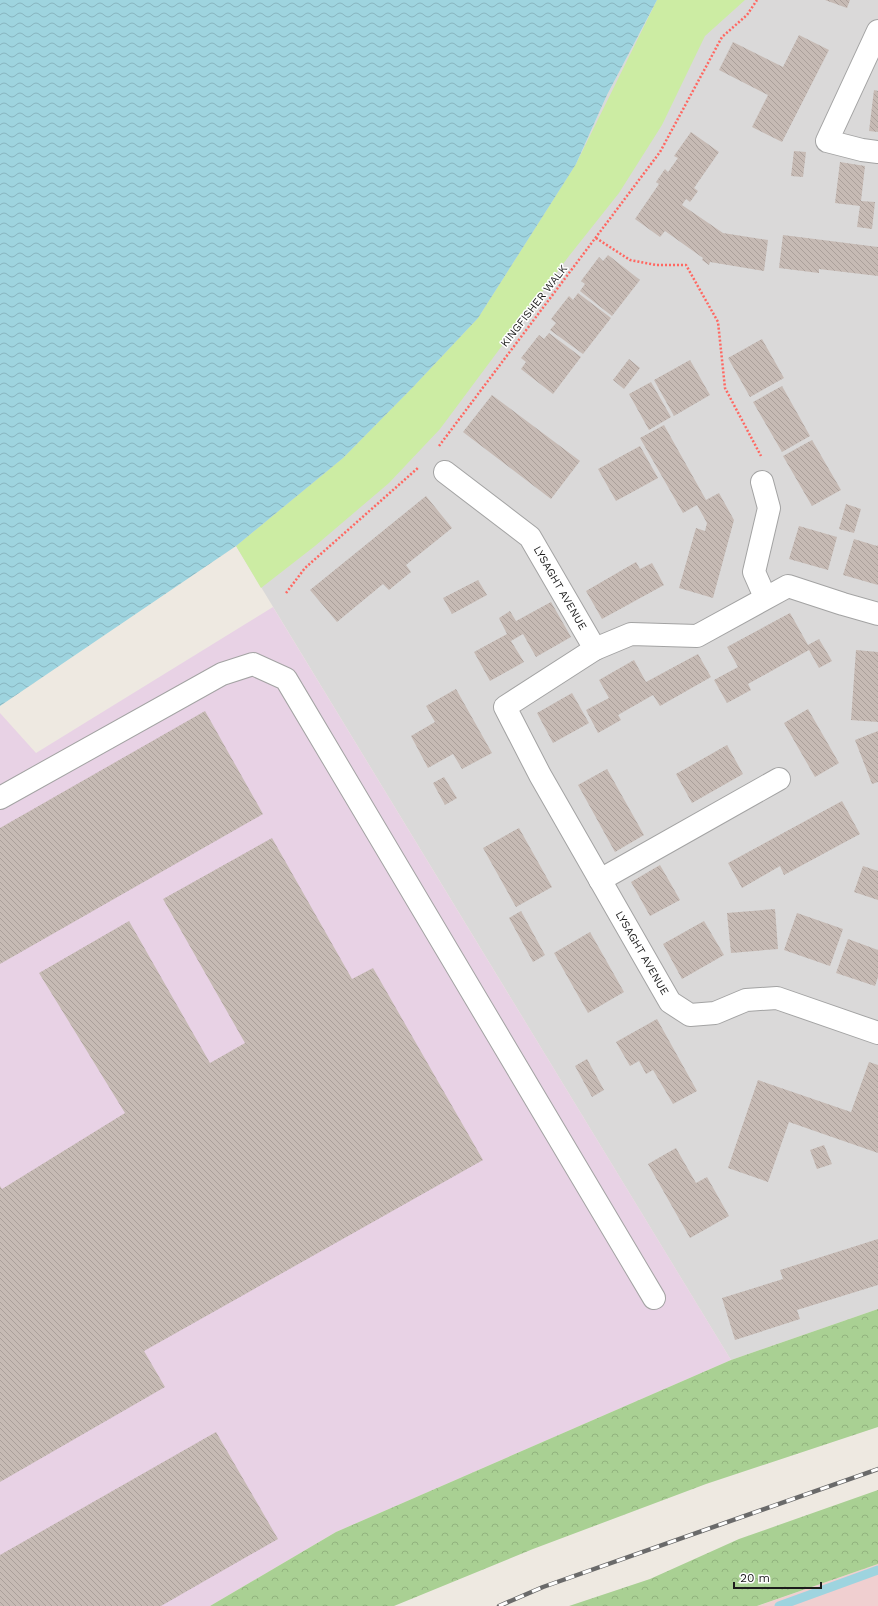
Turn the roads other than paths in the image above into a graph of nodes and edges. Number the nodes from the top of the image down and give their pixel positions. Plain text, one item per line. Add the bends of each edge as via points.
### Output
1 (878, 31) edge
2 (878, 152) edge
3 (445, 472) dead end
4 (762, 482) road end
5 (765, 597) junction
6 (878, 614) edge
7 (594, 648) junction
8 (779, 779) dead end
9 (0, 798) edge
10 (600, 880) junction
11 (878, 1032) edge
12 (654, 1298) dead end

1 - 2 street via 827,141
3 - 7 street, LYSAGHT AVENUE via 530,537
4 - 5 street via 769,508 754,572
5 - 6 street, LYSAGHT AVENUE via 788,586
5 - 7 street, LYSAGHT AVENUE via 697,636 631,634
7 - 10 street, LYSAGHT AVENUE via 505,707 540,775
8 - 10 street
9 - 12 street via 222,674 253,664 286,678
10 - 11 street, LYSAGHT AVENUE via 670,1002 690,1015 715,1013 746,1000 777,998

